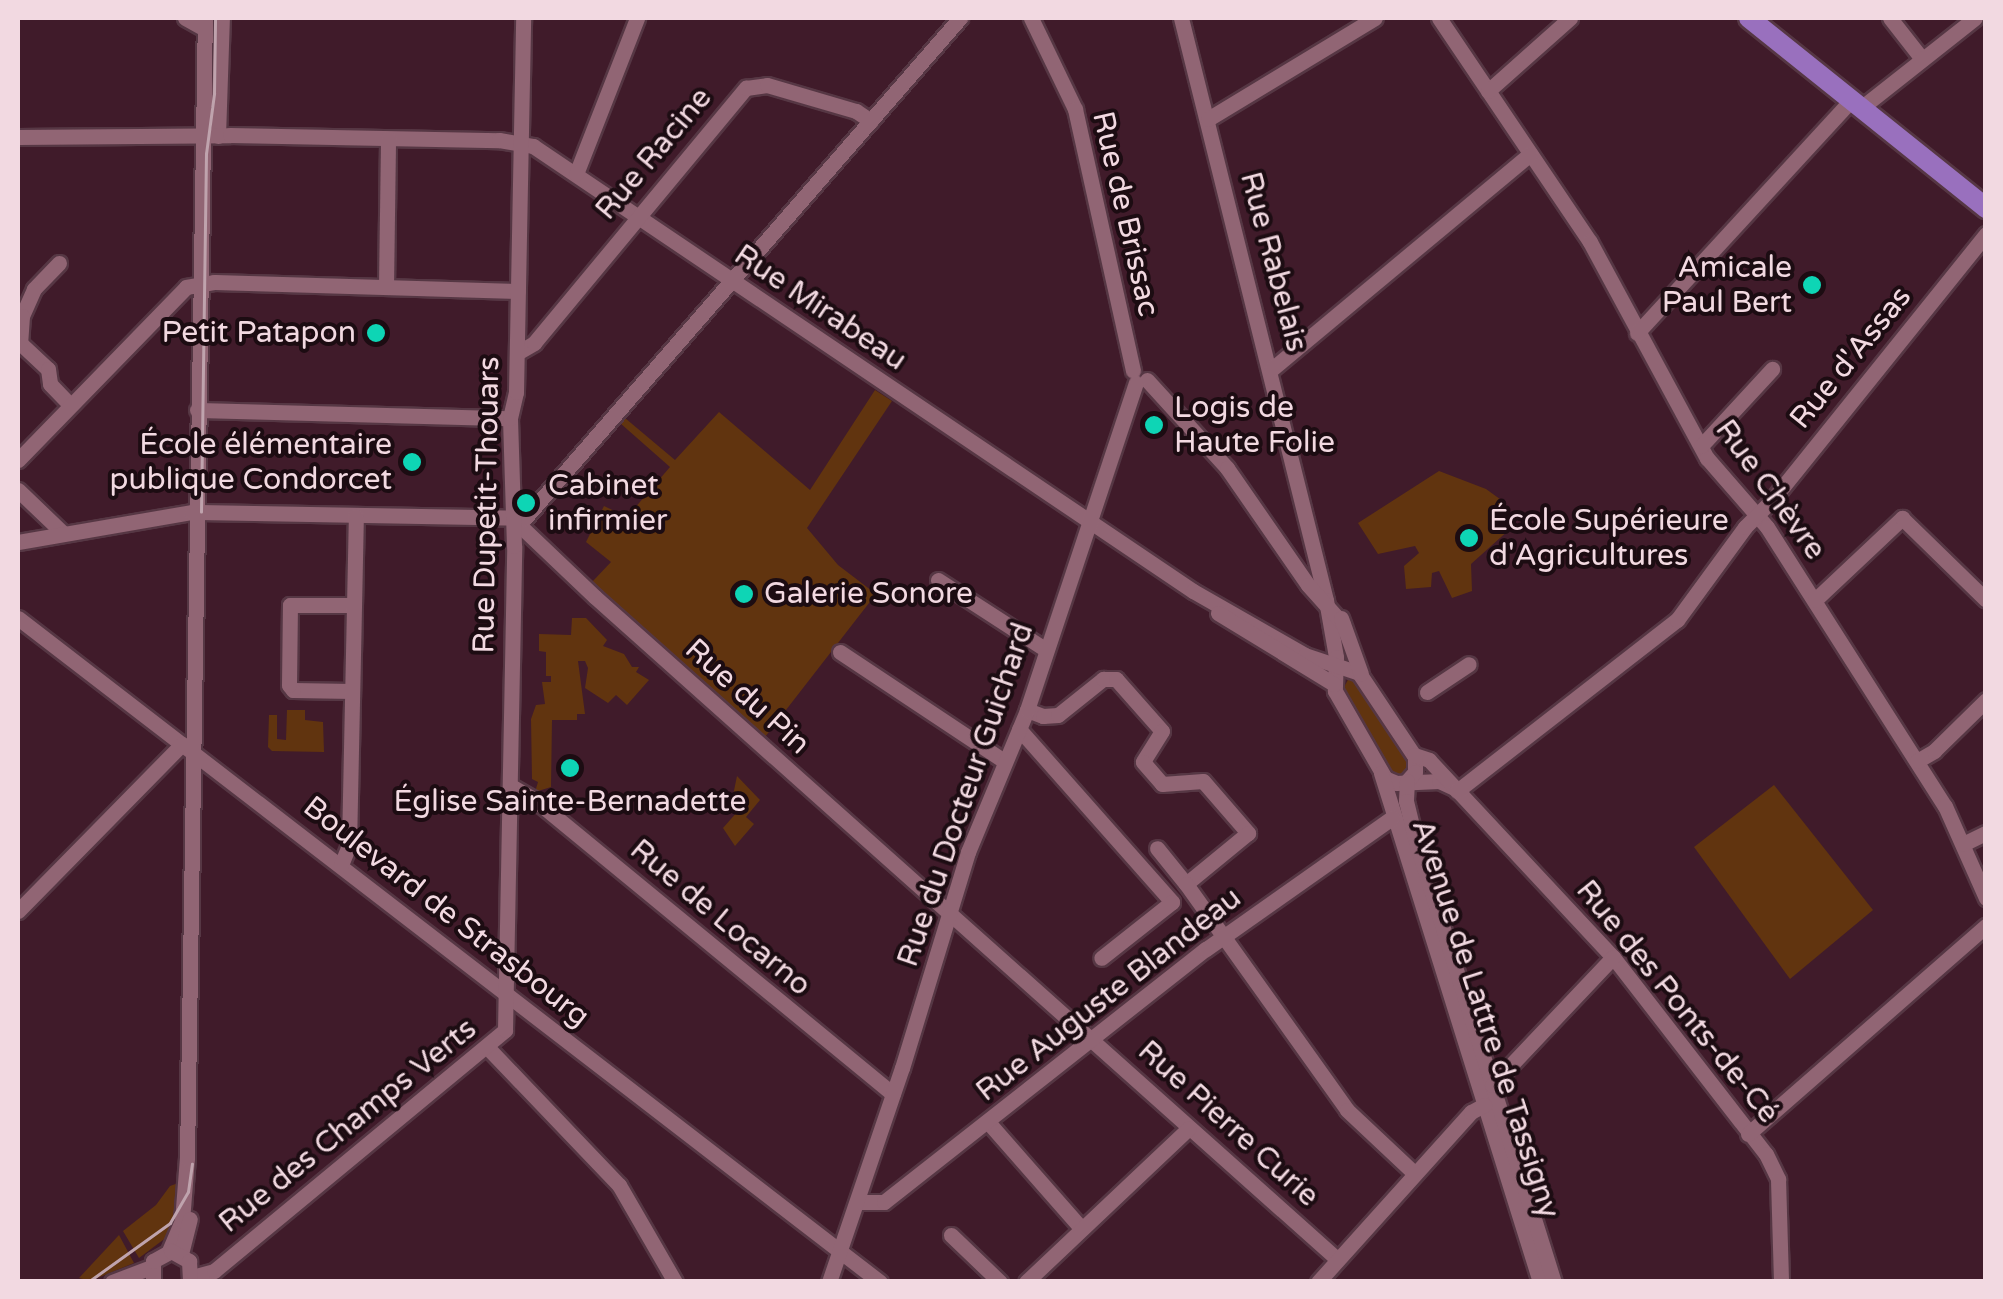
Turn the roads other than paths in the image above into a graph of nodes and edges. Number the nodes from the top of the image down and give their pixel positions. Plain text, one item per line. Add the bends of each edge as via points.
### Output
1 (185, 18) edge
2 (222, 18) edge
3 (522, 18) edge
4 (636, 18) edge
5 (960, 18) edge
6 (1031, 18) edge
7 (1181, 18) edge
8 (1375, 18) edge
9 (1439, 18) edge
10 (1570, 18) edge
11 (1749, 18) edge
12 (1890, 18) edge
13 (1975, 18) edge
14 (205, 23) edge
15 (1922, 59) junction
16 (1488, 91) junction
17 (1856, 104) junction
18 (1208, 119) junction
19 (870, 121) junction
20 (18, 137) edge
21 (210, 137) junction
22 (388, 139) junction
23 (520, 142) junction
24 (1530, 154) junction
25 (576, 174) junction
26 (1986, 208) edge
27 (638, 219) junction
28 (1986, 234) edge
29 (59, 264) dead end
30 (734, 280) junction
31 (199, 286) junction
32 (386, 286) junction
33 (518, 291) junction
34 (1637, 333) junction
35 (517, 353) junction
36 (1272, 369) junction
37 (1772, 370) dead end
38 (1139, 378) junction
39 (70, 405) junction
40 (198, 410) junction
41 (510, 418) junction
42 (1701, 446) junction
43 (18, 460) edge
44 (18, 490) edge
45 (198, 512) junction
46 (1757, 514) junction
47 (356, 516) junction
48 (513, 519) junction
49 (1089, 521) junction
50 (1308, 521) junction
51 (64, 533) junction
52 (18, 542) edge
53 (1319, 570) junction
54 (1302, 576) junction
55 (938, 580) dead end
56 (1326, 600) junction
57 (1815, 600) junction
58 (1986, 600) edge
59 (353, 605) junction
60 (18, 618) edge
61 (1343, 624) junction
62 (1046, 650) junction
63 (840, 652) dead end
64 (1469, 664) dead end
65 (1361, 674) junction
66 (1336, 676) junction
67 (352, 691) junction
68 (1427, 692) dead end
69 (1986, 700) edge
70 (1027, 710) junction
71 (1019, 729) junction
72 (190, 750) junction
73 (1414, 754) junction
74 (1004, 761) junction
75 (1918, 762) junction
76 (1381, 773) junction
77 (1407, 780) junction
78 (511, 786) junction
79 (1457, 790) junction
80 (1392, 818) junction
81 (1986, 833) edge
82 (1963, 844) junction
83 (1157, 848) dead end
84 (341, 865) junction
85 (1186, 884) junction
86 (1986, 898) edge
87 (18, 911) edge
88 (948, 912) junction
89 (1986, 926) edge
90 (1226, 937) junction
91 (1614, 957) junction
92 (1101, 958) dead end
93 (506, 994) junction
94 (1092, 1040) junction
95 (488, 1048) junction
96 (1492, 1085) junction
97 (893, 1094) junction
98 (1484, 1105) junction
99 (988, 1122) junction
100 (1189, 1128) junction
101 (1748, 1134) junction
102 (1414, 1173) junction
103 (857, 1202) junction
104 (1082, 1228) junction
105 (951, 1236) dead end
106 (840, 1249) junction
107 (175, 1252) junction
108 (1338, 1259) junction
109 (152, 1274) edge
110 (191, 1279) edge
111 (118, 1281) edge
112 (675, 1282) edge
113 (830, 1282) edge
114 (880, 1282) edge
115 (1000, 1282) edge
116 (1026, 1282) edge
117 (1318, 1282) edge
118 (1540, 1282) edge
119 (1554, 1282) edge
120 (1781, 1282) edge

1 - 14 street
2 - 21 street
3 - 23 street, Rue Dupetit-Thouars
4 - 25 street
5 - 19 street
6 - 38 street, Rue de Brissac via 1075,109
7 - 18 street, Rue Rabelais
8 - 18 street
9 - 16 street, Rue Chèvre
10 - 16 street
11 - 17 main road
12 - 15 street
13 - 15 street
14 - 21 street
15 - 17 street
16 - 24 street, Rue Chèvre
17 - 26 main road
17 - 34 street
18 - 36 street, Rue Rabelais
19 - 27 street, Rue Racine via 856,111 751,86
19 - 30 street
20 - 21 street
21 - 22 street
21 - 31 street
22 - 23 street
22 - 32 street
23 - 25 street, Rue Mirabeau
23 - 33 street, Rue Dupetit-Thouars
24 - 34 street, Rue Chèvre via 1592,245
24 - 36 street
25 - 27 street, Rue Mirabeau
27 - 30 street, Rue Mirabeau
27 - 35 street, Rue Racine via 531,346
28 - 46 street, Rue d'Assas
29 - 39 street via 34,288 20,342 48,368 50,384
30 - 48 street via 528,516
30 - 49 street, Rue Mirabeau
31 - 32 street
31 - 39 street via 180,291
31 - 40 street
32 - 33 street
33 - 35 street, Rue Dupetit-Thouars
34 - 42 street, Rue Chèvre
35 - 41 street, Rue Dupetit-Thouars
36 - 50 street, Rue Rabelais
37 - 42 street
38 - 49 street, Rue du Docteur Guichard
38 - 54 street, Rue de Brissac via 1228,468
39 - 43 street
40 - 41 street
40 - 45 street
41 - 48 street, Rue Dupetit-Thouars
42 - 46 street, Rue Chèvre
44 - 51 street
45 - 47 street
45 - 51 street
45 - 72 street
46 - 57 street, Rue Chèvre
46 - 79 street, Rue d'Assas via 1677,620
47 - 48 street
47 - 59 street
48 - 78 street, Rue Dupetit-Thouars
48 - 88 street, Rue du Pin
49 - 62 street, Rue du Docteur Guichard
49 - 66 street, Rue Mirabeau
50 - 53 street, Rue Rabelais
50 - 61 street, Rue Rabelais
51 - 52 street
53 - 54 street via 1316,578
53 - 56 street, Rue Rabelais
54 - 56 street, Rue de Brissac
55 - 62 street
56 - 61 street, Rue Rabelais
56 - 66 street, Rue Rabelais
57 - 58 street via 1902,518
57 - 75 street, Rue Chèvre
59 - 67 street
59 - 67 street via 291,604 289,685
60 - 72 street, Boulevard de Strasbourg
61 - 65 street, Rue Rabelais
62 - 70 street, Rue du Docteur Guichard
63 - 74 street
64 - 68 street
65 - 66 street, Rue Mirabeau
65 - 73 street, Rue Rabelais
66 - 76 street, Avenue de Lattre de Tassigny
67 - 84 street via 350,846
69 - 75 street
70 - 71 street, Rue du Docteur Guichard
70 - 85 street via 1053,716 1103,679 1118,681 1162,732 1143,762 1162,784 1203,781 1248,832
71 - 74 street, Rue du Docteur Guichard
71 - 92 street via 1172,902
72 - 84 street, Boulevard de Strasbourg
72 - 87 street via 125,802
72 - 107 street via 189,1169
73 - 77 street via 1416,769
73 - 79 street, Rue des Ponts-de-Cé via 1429,760
74 - 88 street, Rue du Docteur Guichard
75 - 82 street, Rue Chèvre
76 - 77 street via 1392,782
76 - 80 street, Avenue de Lattre de Tassigny
77 - 79 street via 1438,781
77 - 96 street, Avenue de Lattre de Tassigny via 1416,842
78 - 93 street, Rue Dupetit-Thouars
78 - 97 street, Rue de Locarno
79 - 91 street, Rue des Ponts-de-Cé
80 - 90 street, Rue Auguste Blandeau
80 - 98 street, Avenue de Lattre de Tassigny
81 - 82 street
82 - 86 street, Rue Chèvre
83 - 85 street
84 - 93 street, Boulevard de Strasbourg
85 - 90 street
88 - 94 street, Rue Pierre Curie
88 - 97 street, Rue du Docteur Guichard
89 - 101 street
90 - 94 street, Rue Auguste Blandeau
90 - 102 street via 1347,1110
91 - 96 street
91 - 101 street, Rue des Ponts-de-Cé
93 - 95 street, Rue des Champs Verts via 505,1030
93 - 106 street, Boulevard de Strasbourg
94 - 99 street, Rue Auguste Blandeau
94 - 100 street, Rue Pierre Curie
95 - 110 street, Rue des Champs Verts via 214,1271
95 - 112 street via 619,1185
96 - 119 street, Avenue de Lattre de Tassigny
97 - 103 street, Rue du Docteur Guichard
98 - 102 street
98 - 118 street, Avenue de Lattre de Tassigny
99 - 103 street, Rue Auguste Blandeau via 882,1204
99 - 104 street
100 - 104 street
100 - 108 street, Rue Pierre Curie
101 - 120 street, Rue des Ponts-de-Cé via 1778,1179
102 - 108 street
103 - 106 street, Rue du Docteur Guichard
104 - 116 street
105 - 115 street
106 - 113 street, Rue du Docteur Guichard
106 - 114 street, Boulevard de Strasbourg
107 - 109 street via 157,1256
107 - 110 street via 190,1263
108 - 117 street
109 - 111 street

